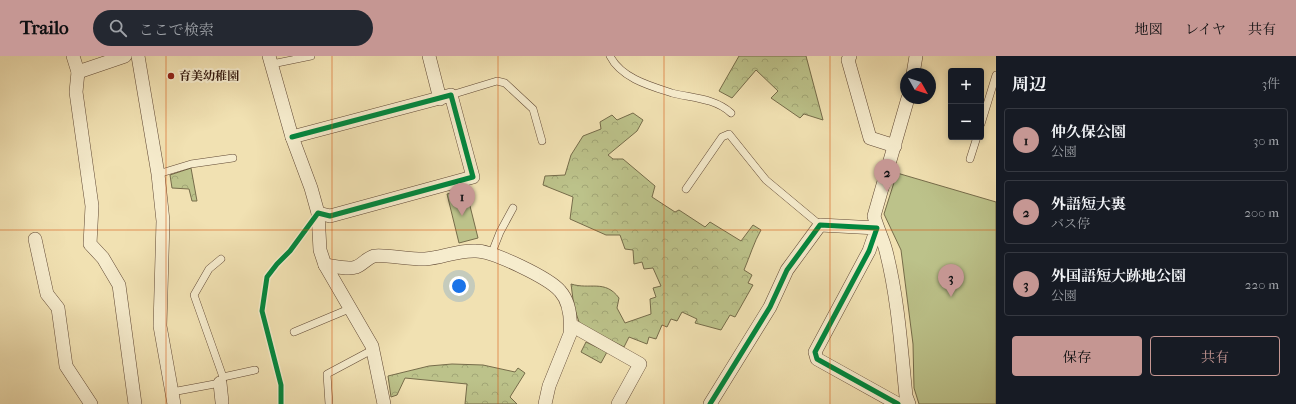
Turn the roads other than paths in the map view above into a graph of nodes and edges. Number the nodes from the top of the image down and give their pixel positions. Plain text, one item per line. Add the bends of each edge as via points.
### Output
1 (73, 56) edge
2 (125, 56) edge
3 (138, 56) edge
4 (311, 56) edge
5 (429, 56) edge
6 (610, 56) edge
7 (850, 56) edge
8 (916, 56) edge
9 (271, 60) edge
10 (914, 68) edge
11 (78, 72) junction
12 (996, 75) edge
13 (445, 97) junction
14 (906, 104) edge
15 (730, 113) dead end
16 (984, 114) edge
17 (292, 137) junction
18 (976, 140) edge
19 (542, 141) dead end
20 (895, 146) junction
21 (233, 158) dead end
22 (970, 159) dead end
23 (158, 174) junction
24 (686, 189) dead end
25 (513, 208) dead end
26 (318, 213) junction
27 (820, 225) junction
28 (877, 228) junction
29 (35, 239) dead end
30 (492, 255) junction
31 (221, 259) dead end
32 (325, 266) junction
33 (349, 309) junction
34 (571, 325) junction
35 (294, 332) dead end
36 (372, 350) junction
37 (255, 370) dead end
38 (221, 380) junction
39 (173, 398) edge
40 (222, 402) dead end
41 (712, 403) edge
42 (91, 404) edge
43 (135, 404) edge
44 (329, 404) edge
45 (384, 404) edge
46 (545, 404) edge
47 (618, 404) edge
48 (898, 404) edge
49 (909, 404) edge

1 - 11 street
2 - 11 street
3 - 23 street
4 - 9 lane
5 - 13 street
6 - 15 lane via 615,66 630,78 674,93 705,100
7 - 20 street via 848,60 870,138
8 - 10 street
9 - 17 street
11 - 43 street via 76,92 92,206 90,244 103,258 119,285
12 - 16 lane
13 - 17 street
13 - 19 lane via 497,81 505,83 533,109
13 - 26 street via 472,178 330,216
14 - 20 street
17 - 26 street
18 - 22 lane
20 - 28 street via 874,216
21 - 23 lane via 191,164
23 - 39 street via 163,221 160,326
24 - 27 lane via 722,137 729,134 766,180
25 - 30 lane via 500,232
26 - 32 street via 320,250
27 - 28 street
27 - 41 street via 787,270 770,307
28 - 48 street via 869,251 815,352 817,359
28 - 49 street via 886,249 897,307
29 - 42 street via 48,294 58,308 66,366
30 - 32 street via 478,251 459,251 426,259 374,256 355,268
30 - 34 street via 511,261 560,290
31 - 38 lane via 210,269 194,295
32 - 33 street
33 - 35 lane
33 - 36 street
34 - 46 street
34 - 47 street via 640,364
36 - 44 lane via 327,374
36 - 45 street
37 - 38 lane
38 - 39 lane
38 - 40 street

